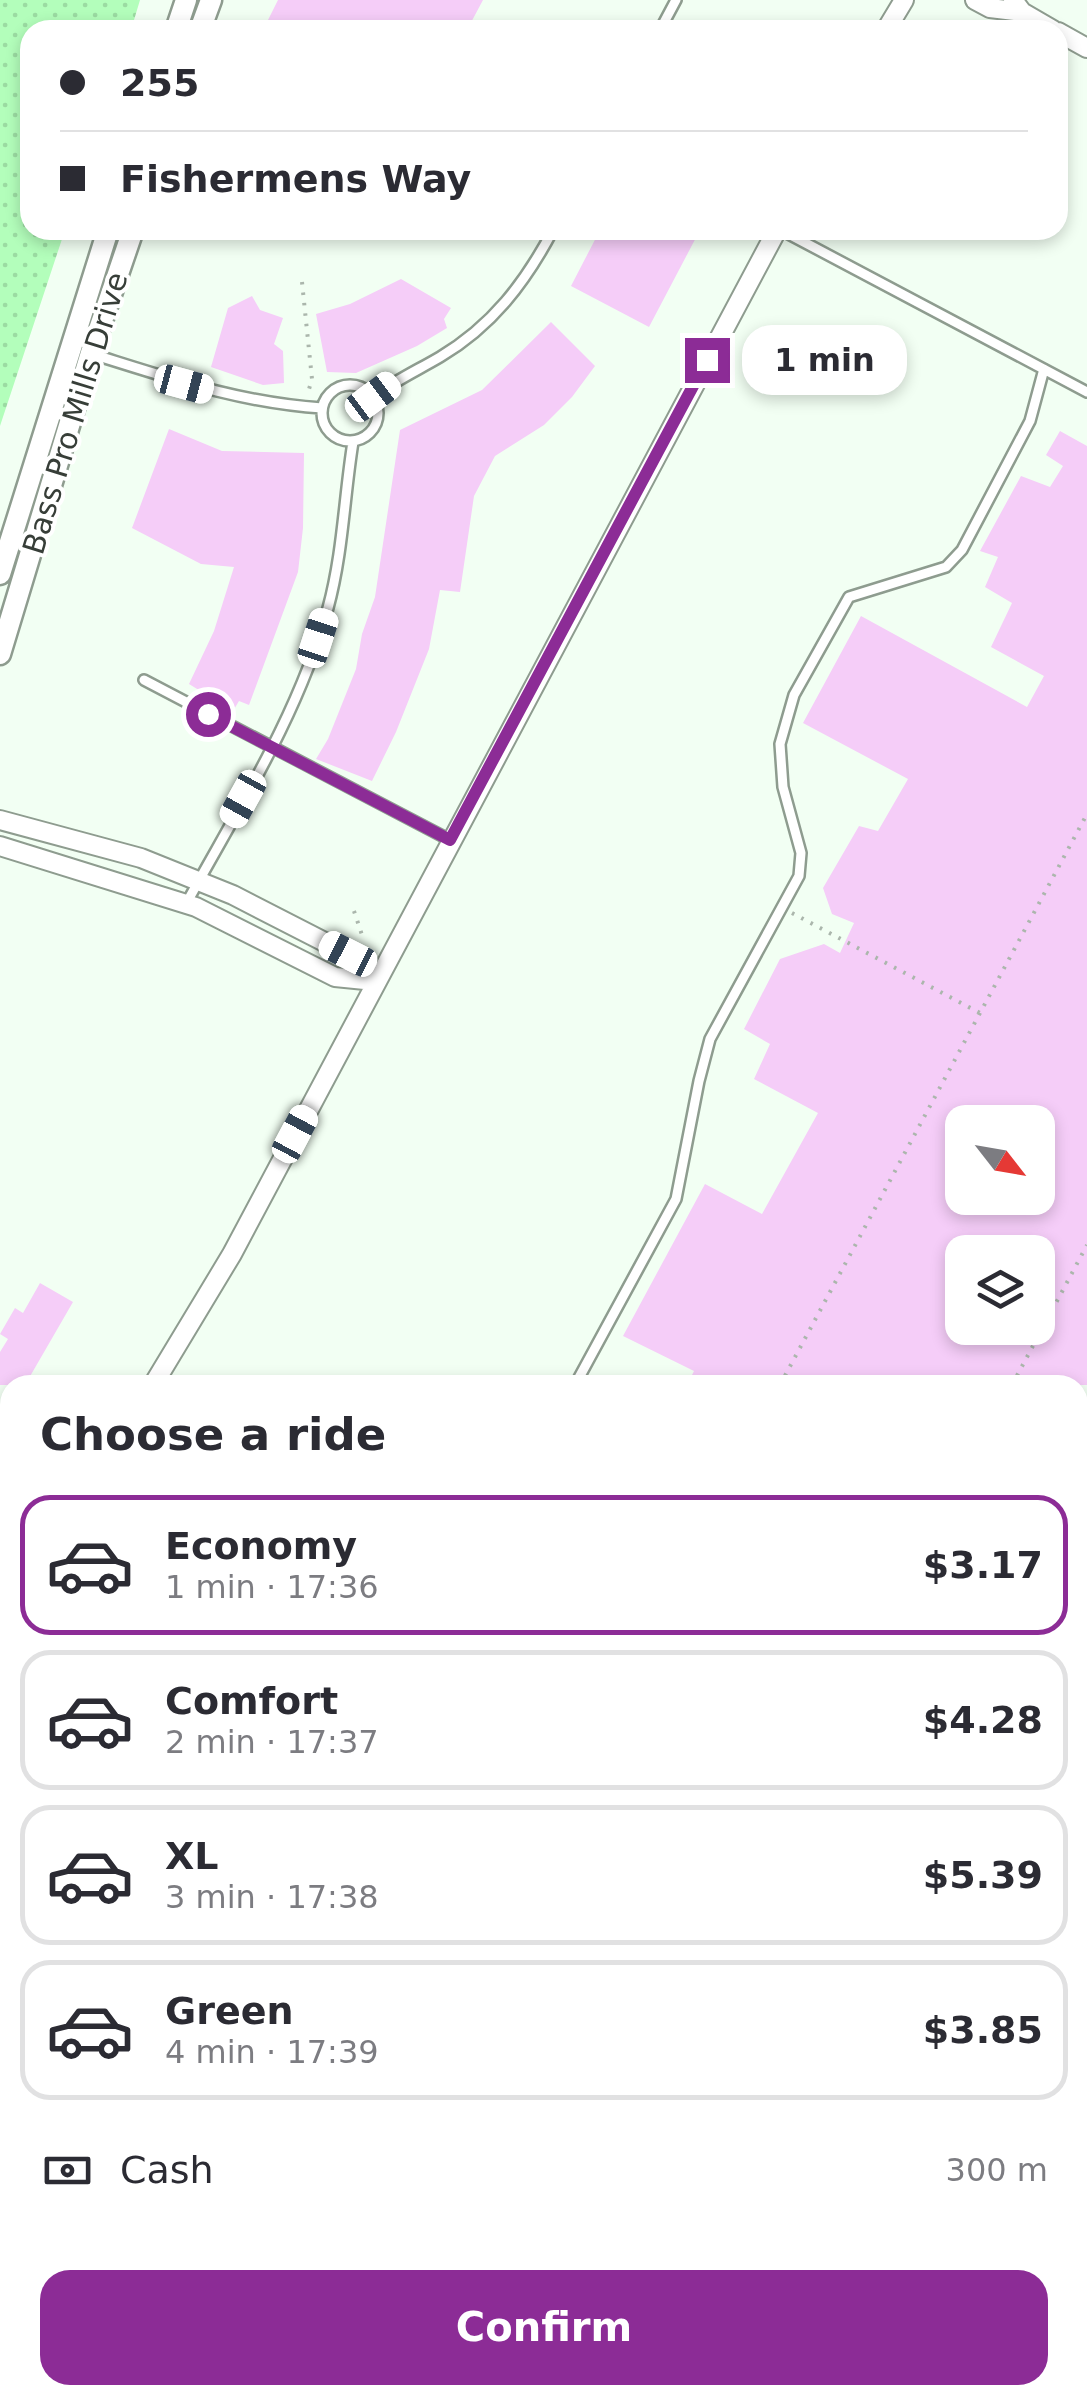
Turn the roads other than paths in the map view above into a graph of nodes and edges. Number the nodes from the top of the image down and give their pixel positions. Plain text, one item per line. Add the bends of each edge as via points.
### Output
1 (975, 0) edge
2 (1018, 6) edge
3 (1039, 20) edge
4 (105, 240) edge
5 (130, 240) edge
6 (547, 240) edge
7 (774, 240) edge
8 (798, 240) edge
9 (91, 353) junction
10 (1044, 369) junction
11 (1087, 392) edge
12 (373, 397) junction
13 (322, 408) junction
14 (352, 442) junction
15 (0, 574) edge
16 (0, 654) edge
17 (144, 680) dead end
18 (272, 748) junction
19 (0, 820) edge
20 (450, 840) junction
21 (0, 846) edge
22 (199, 881) junction
23 (186, 904) junction
24 (375, 981) junction
25 (159, 1375) edge
26 (580, 1375) edge

1 - 2 street via 990,8
2 - 3 street
4 - 15 street, Bass Pro Mills Drive
5 - 9 street, Bass Pro Mills Drive
6 - 12 lane via 498,312
7 - 20 street
8 - 10 lane
9 - 13 lane via 219,394
9 - 16 street, Bass Pro Mills Drive
10 - 11 lane
10 - 26 lane via 1030,421 962,550 946,567 849,597 794,695 780,744 781,774 801,864 710,1039 676,1198
12 - 13 lane via 347,385 329,393
12 - 14 lane via 376,425
13 - 14 lane via 326,430
14 - 18 lane via 328,609
17 - 18 lane
18 - 20 lane
18 - 22 lane
19 - 22 street
20 - 24 street
21 - 23 street
22 - 23 lane
22 - 24 street via 348,954
23 - 24 street via 335,977
24 - 25 street via 232,1254

